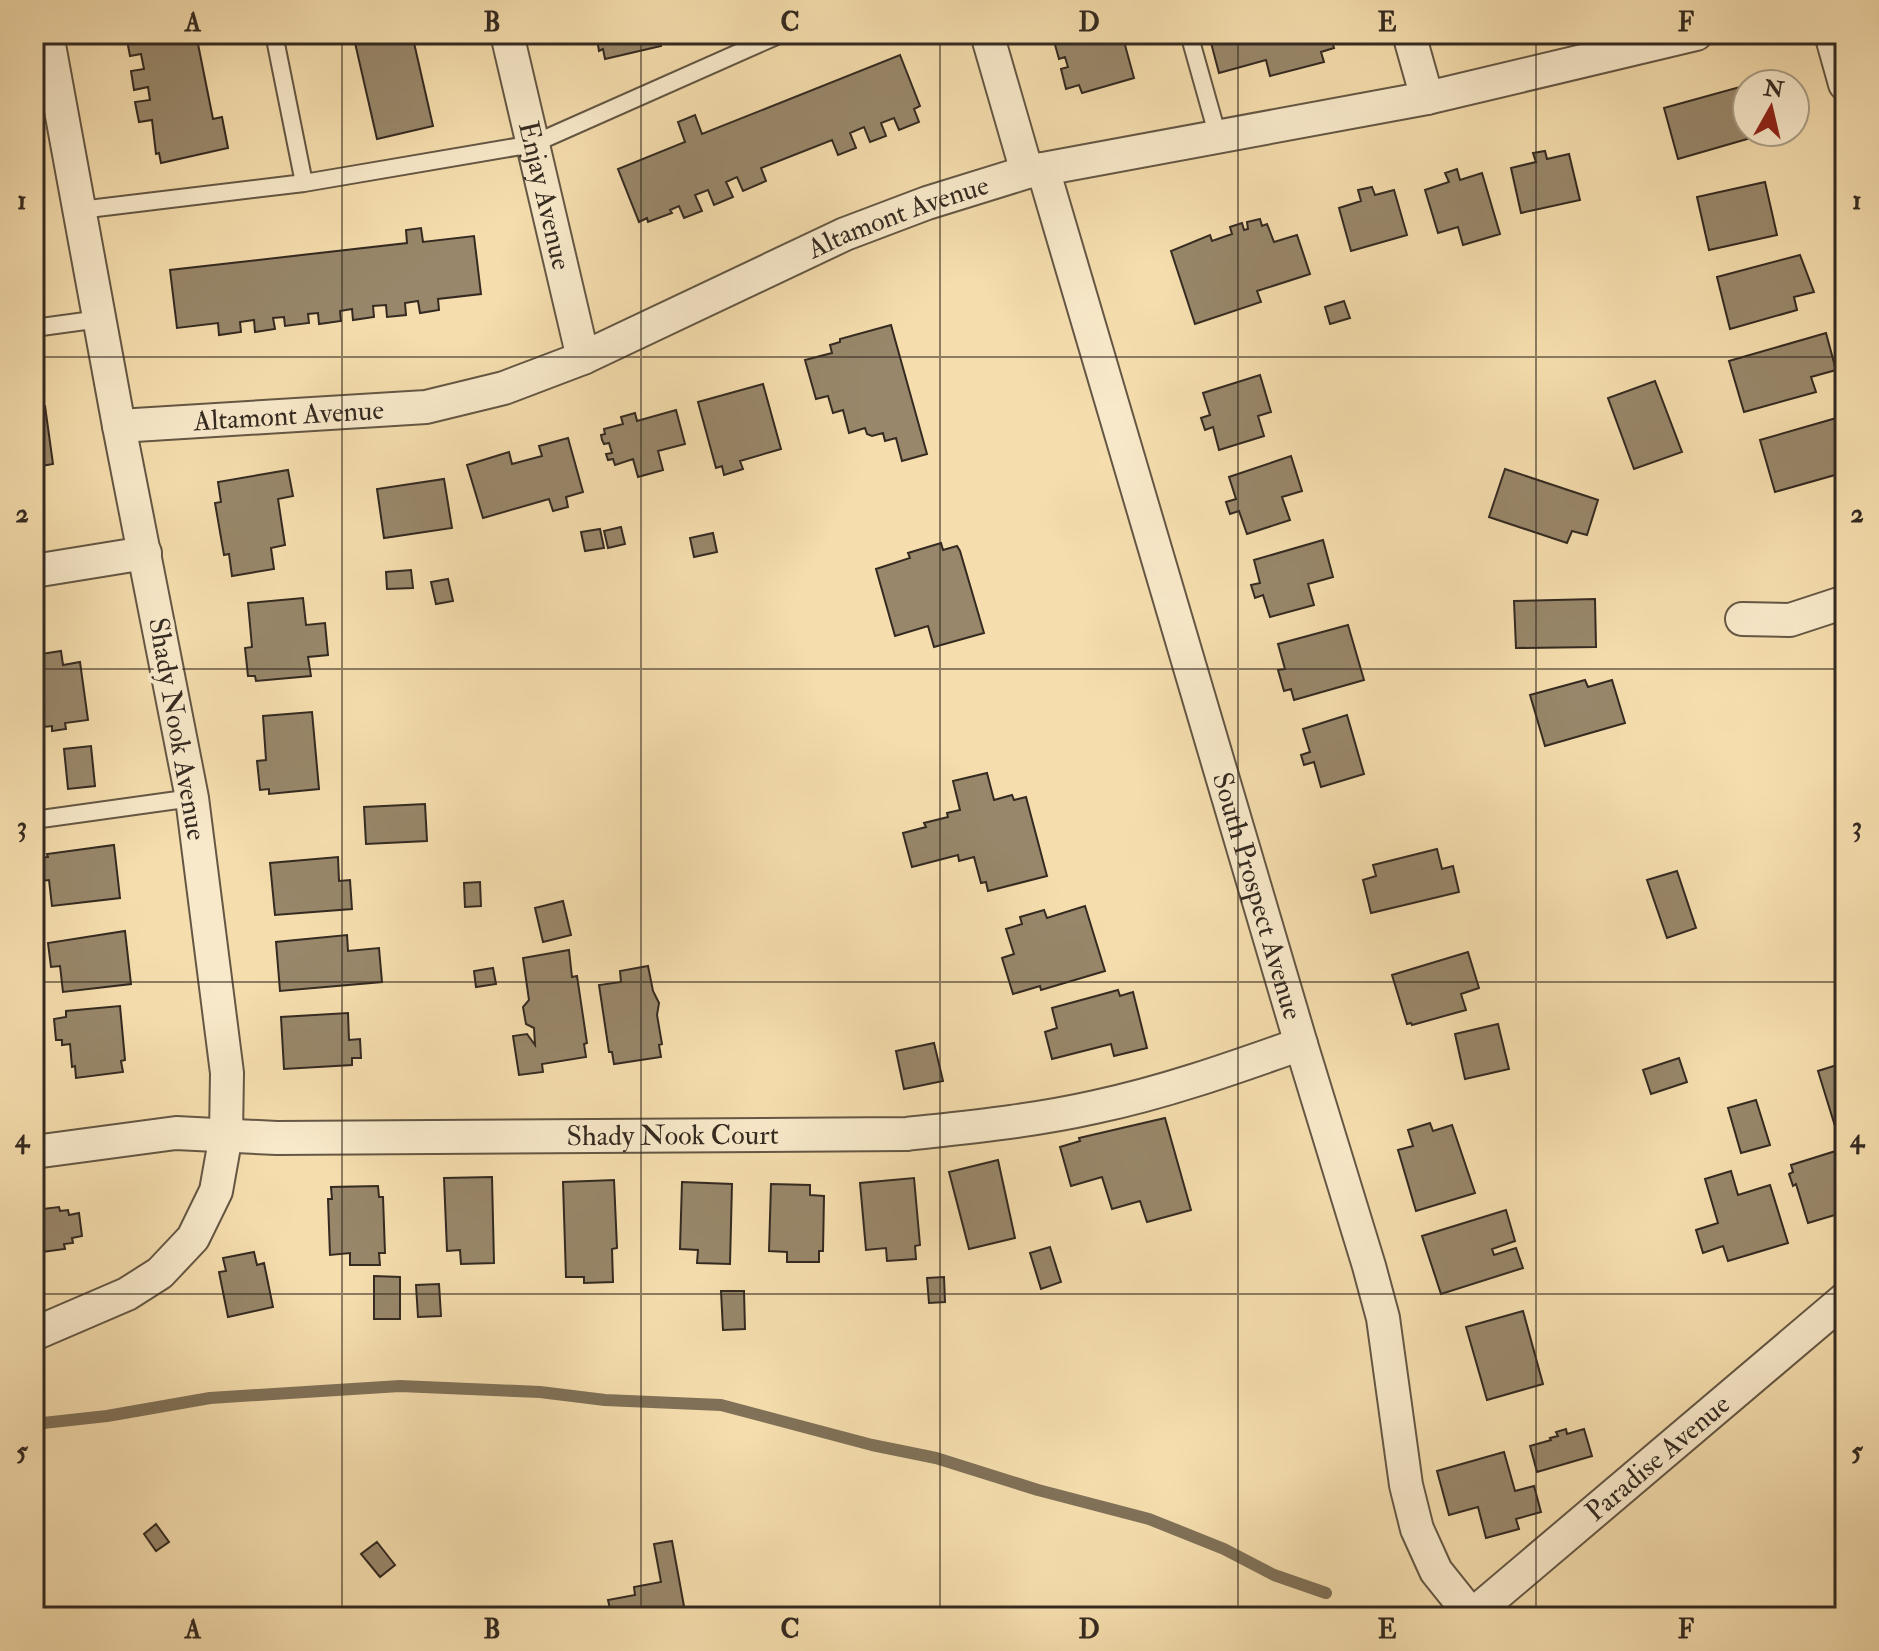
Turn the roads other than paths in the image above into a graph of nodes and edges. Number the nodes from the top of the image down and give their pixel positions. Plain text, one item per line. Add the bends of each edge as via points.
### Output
1 (47, 34) edge
2 (274, 34) edge
3 (507, 34) edge
4 (781, 34) edge
5 (987, 34) edge
6 (1189, 34) edge
7 (1409, 34) edge
8 (1696, 34) edge
9 (1831, 34) edge
10 (750, 40) edge
11 (1845, 84) edge
12 (1427, 98) junction
13 (1218, 137) junction
14 (533, 144) junction
15 (1035, 171) junction
16 (304, 183) junction
17 (80, 210) junction
18 (100, 319) junction
19 (34, 328) edge
20 (583, 358) junction
21 (119, 426) junction
22 (145, 553) junction
23 (34, 571) edge
24 (1845, 602) edge
25 (1742, 619) dead end
26 (192, 798) junction
27 (34, 820) edge
28 (1301, 1044) junction
29 (226, 1135) junction
30 (34, 1152) edge
31 (1845, 1299) edge
32 (34, 1334) edge
33 (1471, 1616) edge

1 - 17 street, Shady Nook Avenue
2 - 16 lane
3 - 14 street, Enjay Avenue
4 - 10 lane
5 - 15 street, South Prospect Avenue
6 - 13 lane
7 - 12 street
8 - 12 street, Altamont Avenue
9 - 11 street
10 - 14 lane
12 - 13 street, Altamont Avenue
13 - 15 street, Altamont Avenue
14 - 16 lane
14 - 20 street, Enjay Avenue
15 - 20 street, Altamont Avenue via 845,234
15 - 28 street, South Prospect Avenue
16 - 17 lane
17 - 18 street, Shady Nook Avenue
18 - 19 lane
18 - 21 street, Shady Nook Avenue
20 - 21 street, Altamont Avenue via 504,388 426,407
21 - 22 street, Shady Nook Avenue
22 - 23 street
22 - 26 street, Shady Nook Avenue
24 - 25 street via 1790,620
26 - 27 lane
26 - 29 street, Shady Nook Avenue via 227,1073
28 - 29 street, Shady Nook Court via 1191,1082 1096,1107 907,1134
28 - 33 street, South Prospect Avenue via 1383,1318 1417,1529 1436,1571
29 - 30 street, Shady Nook Court via 176,1133
29 - 32 street, Shady Nook Avenue via 216,1191 193,1238 160,1273 127,1294
31 - 33 street, Paradise Avenue

